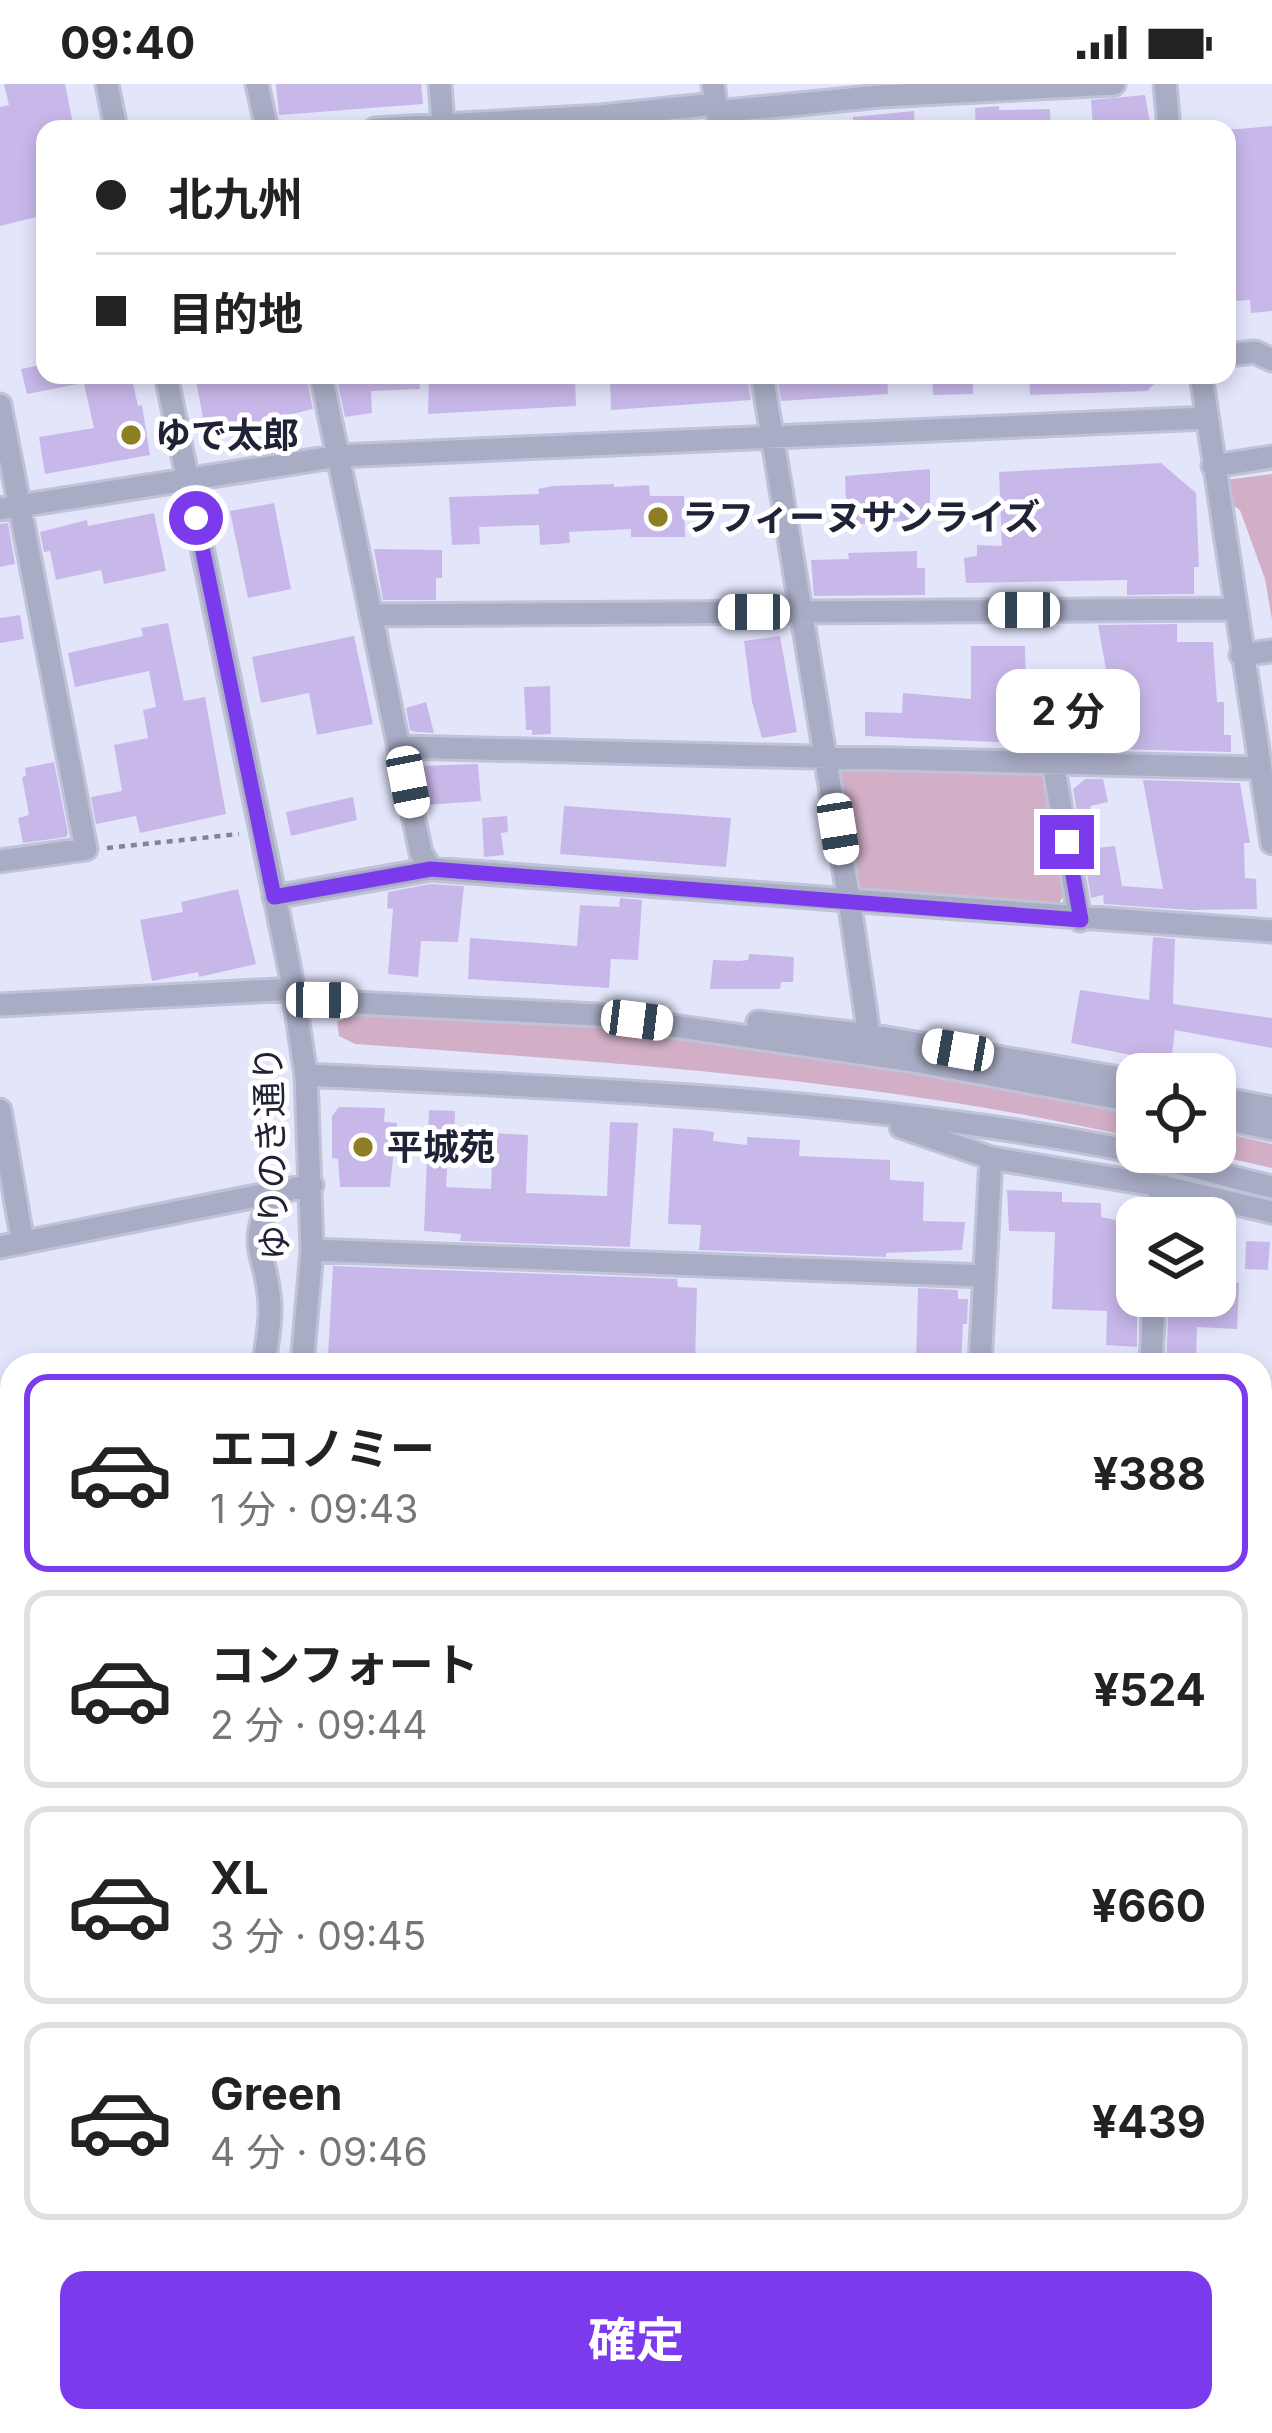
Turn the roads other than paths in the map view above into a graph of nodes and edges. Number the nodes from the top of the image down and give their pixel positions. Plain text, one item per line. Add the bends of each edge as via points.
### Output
1 (106, 84) edge
2 (257, 84) edge
3 (440, 84) edge
4 (1114, 84) edge
5 (1165, 84) edge
6 (717, 107) edge
7 (114, 120) edge
8 (265, 120) edge
9 (443, 120) edge
10 (522, 120) edge
11 (1168, 120) edge
12 (1236, 354) edge
13 (1272, 360) edge
14 (168, 384) edge
15 (323, 384) edge
16 (764, 384) edge
17 (1202, 384) edge
18 (0, 405) edge
19 (1207, 418) junction
20 (773, 439) junction
21 (339, 456) junction
22 (1272, 457) edge
23 (1213, 466) junction
24 (188, 480) junction
25 (11, 508) edge
26 (1234, 609) junction
27 (802, 612) junction
28 (371, 615) junction
29 (1272, 651) edge
30 (1241, 656) junction
31 (402, 747) junction
32 (826, 758) junction
33 (1053, 763) junction
34 (1258, 768) junction
35 (1272, 844) edge
36 (0, 861) edge
37 (431, 869) junction
38 (274, 897) junction
39 (849, 900) junction
40 (1081, 920) junction
41 (1272, 931) edge
42 (294, 995) junction
43 (0, 1005) edge
44 (597, 1015) junction
45 (869, 1035) junction
46 (306, 1076) junction
47 (1116, 1077) edge
48 (1116, 1098) edge
49 (1236, 1101) edge
50 (1272, 1108) edge
51 (0, 1110) edge
52 (855, 1111) junction
53 (1236, 1122) edge
54 (1272, 1130) edge
55 (991, 1158) junction
56 (311, 1185) junction
57 (1161, 1186) junction
58 (1272, 1187) edge
59 (274, 1192) junction
60 (1159, 1197) edge
61 (1272, 1213) edge
62 (23, 1243) junction
63 (0, 1246) edge
64 (312, 1250) junction
65 (984, 1276) junction
66 (1153, 1317) edge
67 (265, 1353) edge
68 (303, 1353) edge
69 (981, 1353) edge
70 (1152, 1353) edge

1 - 7 street
2 - 8 street
3 - 9 street
4 - 6 street
5 - 11 street
6 - 10 street
12 - 13 street
14 - 24 street, ゆりのき通り
15 - 21 street
16 - 20 street
17 - 19 street
18 - 25 street
19 - 20 street
19 - 23 street
20 - 21 street
20 - 27 street
21 - 24 street
21 - 28 street
22 - 23 street
23 - 26 street
24 - 25 street
24 - 38 street, ゆりのき通り
25 - 36 street via 86,849
26 - 27 street
26 - 30 street
27 - 28 street
27 - 32 street
28 - 31 street
29 - 30 street
30 - 34 street
31 - 32 street
31 - 37 street
32 - 33 street
32 - 39 street
33 - 34 street
33 - 40 street
34 - 35 street
37 - 38 street
37 - 39 street
38 - 42 street, ゆりのき通り
39 - 40 street
39 - 45 street
40 - 41 street
42 - 43 street
42 - 44 street
42 - 46 street, ゆりのき通り
44 - 45 street via 728,1018
44 - 48 street
45 - 47 street
46 - 52 street
46 - 56 street, ゆりのき通り
49 - 50 street
51 - 62 street
52 - 55 street
52 - 58 street via 1098,1144
53 - 54 street
55 - 57 street
55 - 65 street
56 - 59 street
56 - 64 street, ゆりのき通り
57 - 60 street
57 - 61 street
59 - 62 street
59 - 67 street via 256,1236 270,1304
62 - 63 street
64 - 65 street
64 - 68 street, ゆりのき通り
65 - 69 street
66 - 70 street

